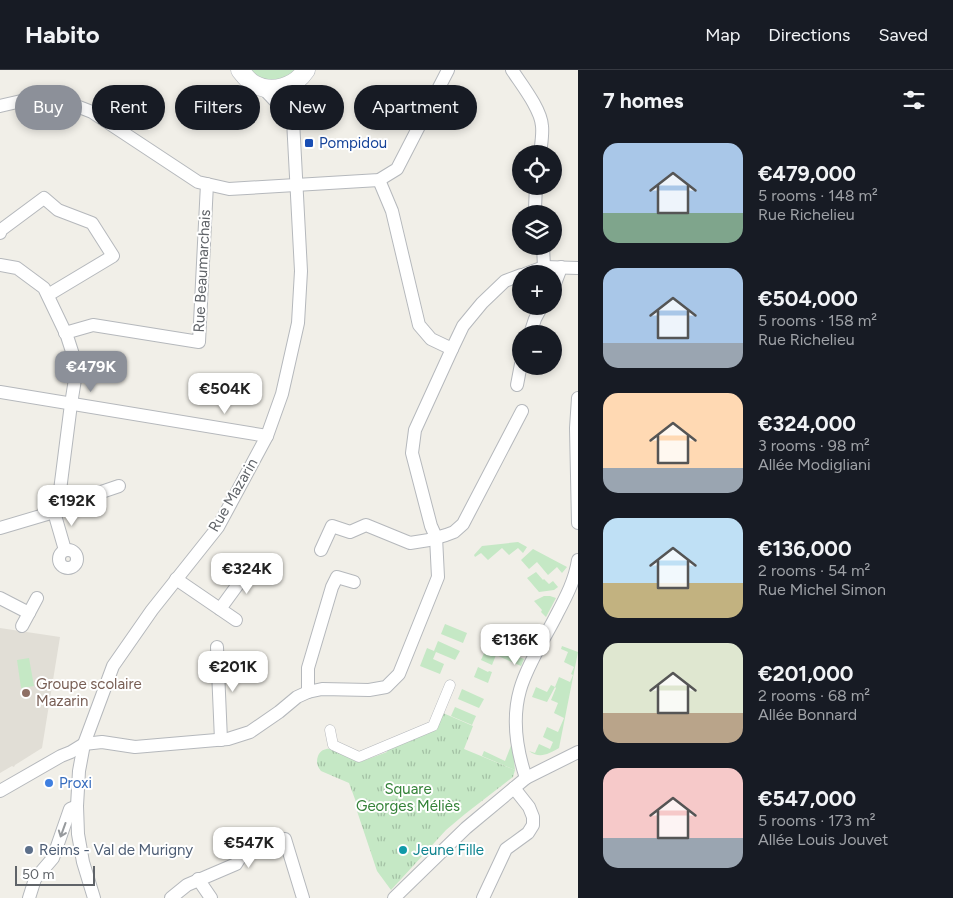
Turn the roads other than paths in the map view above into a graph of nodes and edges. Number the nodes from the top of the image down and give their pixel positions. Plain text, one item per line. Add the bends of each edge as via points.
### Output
1 (240, 70) edge
2 (448, 70) edge
3 (512, 70) edge
4 (302, 75) edge
5 (262, 88) junction
6 (270, 96) edge
7 (0, 106) edge
8 (294, 130) edge
9 (542, 145) edge
10 (379, 180) junction
11 (207, 184) junction
12 (297, 185) junction
13 (0, 233) edge
14 (0, 265) edge
15 (562, 267) edge
16 (578, 268) edge
17 (512, 278) edge
18 (48, 295) junction
19 (65, 333) junction
20 (452, 349) junction
21 (519, 375) edge
22 (517, 385) dead end
23 (0, 392) edge
24 (578, 398) edge
25 (71, 404) junction
26 (522, 411) dead end
27 (267, 436) junction
28 (119, 486) dead end
29 (59, 496) junction
30 (54, 512) junction
31 (578, 522) edge
32 (0, 528) edge
33 (436, 537) junction
34 (65, 550) dead end
35 (321, 550) dead end
36 (578, 560) edge
37 (252, 565) dead end
38 (176, 579) junction
39 (354, 582) dead end
40 (0, 598) edge
41 (37, 598) dead end
42 (220, 609) junction
43 (29, 613) junction
44 (236, 620) dead end
45 (22, 626) dead end
46 (217, 647) dead end
47 (450, 685) dead end
48 (308, 692) junction
49 (330, 730) dead end
50 (221, 740) junction
51 (84, 744) junction
52 (578, 752) edge
53 (526, 778) junction
54 (514, 788) junction
55 (0, 791) edge
56 (77, 806) junction
57 (198, 880) junction
58 (30, 898) edge
59 (94, 898) edge
60 (171, 898) edge
61 (211, 898) edge
62 (303, 898) edge
63 (394, 898) edge
64 (483, 898) edge

1 - 5 main road via 253,84
2 - 10 street via 397,169
3 - 9 street via 538,110 542,124
4 - 5 main road via 288,86
5 - 6 street
7 - 11 street via 30,99 61,100 92,112 198,182
8 - 12 street, Rue Mazarin
10 - 12 street
10 - 20 street via 392,211 418,325 431,339
11 - 12 street via 230,189
11 - 19 street, Rue Beaumarchais via 199,342 93,325
12 - 27 street, Rue Mazarin via 301,271 298,323 282,394
13 - 18 street via 44,198 58,210 92,223 113,256
14 - 18 street via 17,268 44,288
15 - 16 street
17 - 20 street via 482,303 463,326
18 - 19 street
19 - 25 street via 77,367
20 - 33 street via 415,430 412,453
21 - 22 street
23 - 25 street
24 - 31 street
25 - 27 street
25 - 29 street
26 - 33 street via 463,524 454,532
27 - 38 street, Rue Mazarin via 218,527
28 - 29 street via 69,503
29 - 30 street
30 - 32 street
30 - 34 street
33 - 35 street via 410,543 366,525 350,532 332,526
33 - 48 street via 438,577 399,674 386,687 369,690 322,688
36 - 53 street via 572,584 520,691 516,708 518,740
37 - 42 street
38 - 42 street
38 - 51 street, Rue Mazarin via 113,666
39 - 48 street via 337,577 332,587 308,668
40 - 43 street
41 - 43 street
42 - 44 street
43 - 45 street
46 - 50 street
47 - 49 street via 432,726 359,757 333,745
48 - 50 street via 250,732
50 - 51 street via 135,747 102,742
51 - 55 street
51 - 56 street, Rue Mazarin
52 - 53 street
53 - 54 street
54 - 63 street via 466,828
54 - 64 street via 529,807 533,825 528,833 506,849
56 -> 58 street via 70,809 53,858 35,879
56 - 59 street, Rue Mazarin via 83,862
57 - 60 street
57 - 61 street
57 - 62 street via 236,864 244,851 285,839

